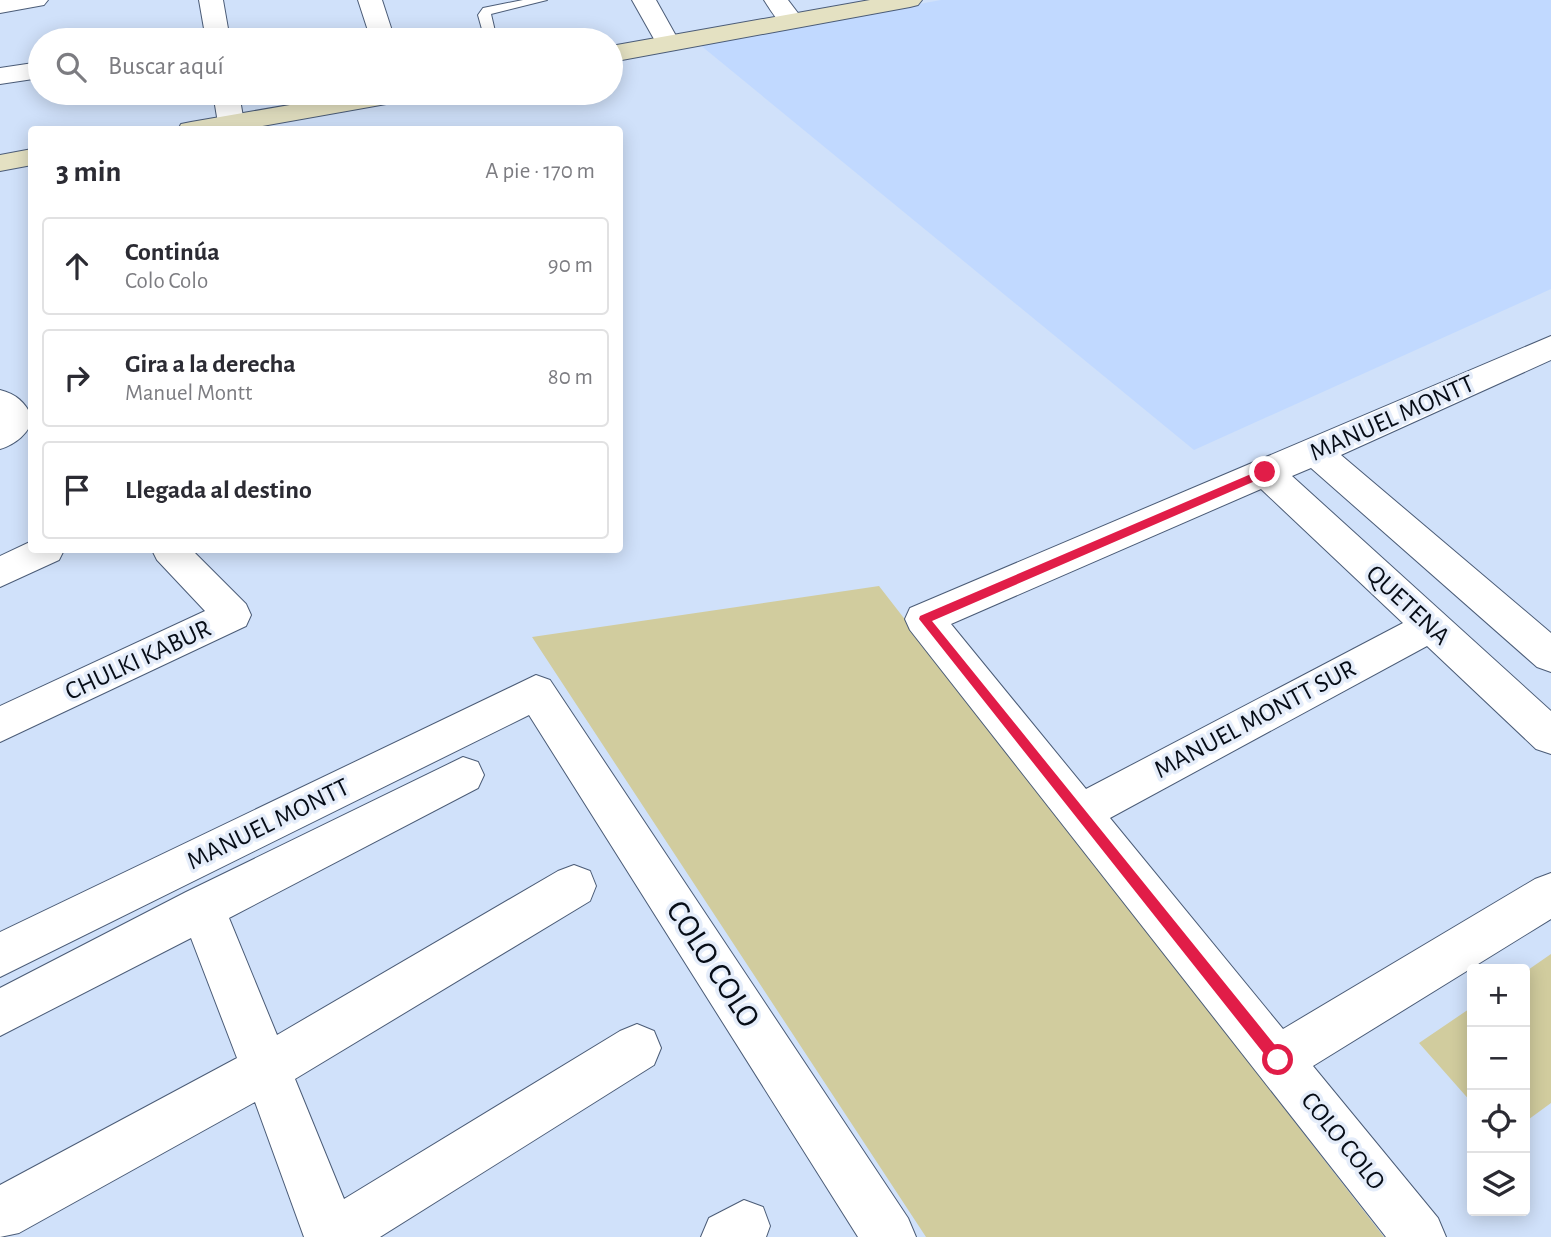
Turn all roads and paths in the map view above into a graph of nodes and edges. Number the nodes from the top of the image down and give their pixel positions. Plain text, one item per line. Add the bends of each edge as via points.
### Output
1 (36, 0) edge
2 (211, 0) edge
3 (370, 0) edge
4 (541, 0) edge
5 (644, 0) edge
6 (776, 0) edge
7 (909, 0) edge
8 (0, 6) edge
9 (792, 21) junction
10 (216, 28) edge
11 (379, 28) edge
12 (488, 28) edge
13 (668, 43) junction
14 (623, 52) edge
15 (28, 72) edge
16 (0, 76) edge
17 (228, 105) edge
18 (332, 105) edge
19 (231, 123) junction
20 (214, 126) edge
21 (28, 158) edge
22 (0, 163) edge
23 (1551, 347) edge
24 (1315, 452) junction
25 (1265, 472) junction
26 (40, 553) edge
27 (173, 553) edge
28 (0, 573) edge
29 (924, 619) joint
30 (1431, 626) junction
31 (1551, 656) edge
32 (1551, 666) edge
33 (536, 692) joint
34 (1503, 693) junction
35 (0, 725) edge
36 (1551, 737) edge
37 (463, 775) dead end
38 (1080, 813) junction
39 (574, 886) dead end
40 (1551, 894) edge
41 (202, 907) junction
42 (0, 955) edge
43 (0, 1013) edge
44 (637, 1048) dead end
45 (1278, 1060) junction
46 (266, 1069) junction
47 (0, 1214) edge
48 (332, 1237) edge
49 (889, 1237) edge
50 (1419, 1237) edge

1 - 8 street
2 - 10 street
3 - 11 street
4 - 12 lane via 487,11
5 - 13 street
6 - 9 street
7 - 9 street
9 - 13 street
13 - 14 street
15 - 16 street
17 - 19 street
18 - 19 street
19 - 20 street
21 - 22 street
23 - 24 street, MANUEL MONTT
24 - 25 street, MANUEL MONTT
24 - 31 street, QUETENA
25 - 29 street, MANUEL MONTT
25 - 30 street, QUETENA
26 - 28 street
27 - 35 street, CHULKI KABUR via 232,615
29 - 38 street, COLO COLO
30 - 34 street, QUETENA
30 - 38 street, MANUEL MONTT SUR
32 - 34 street
33 - 42 street, MANUEL MONTT
33 - 49 street, COLO COLO
34 - 36 street, QUETENA
37 - 41 street
38 - 45 street, COLO COLO
39 - 46 street
40 - 45 street
41 - 43 street
41 - 46 street
44 - 48 street
45 - 50 street, COLO COLO
46 - 47 street
46 - 48 street

